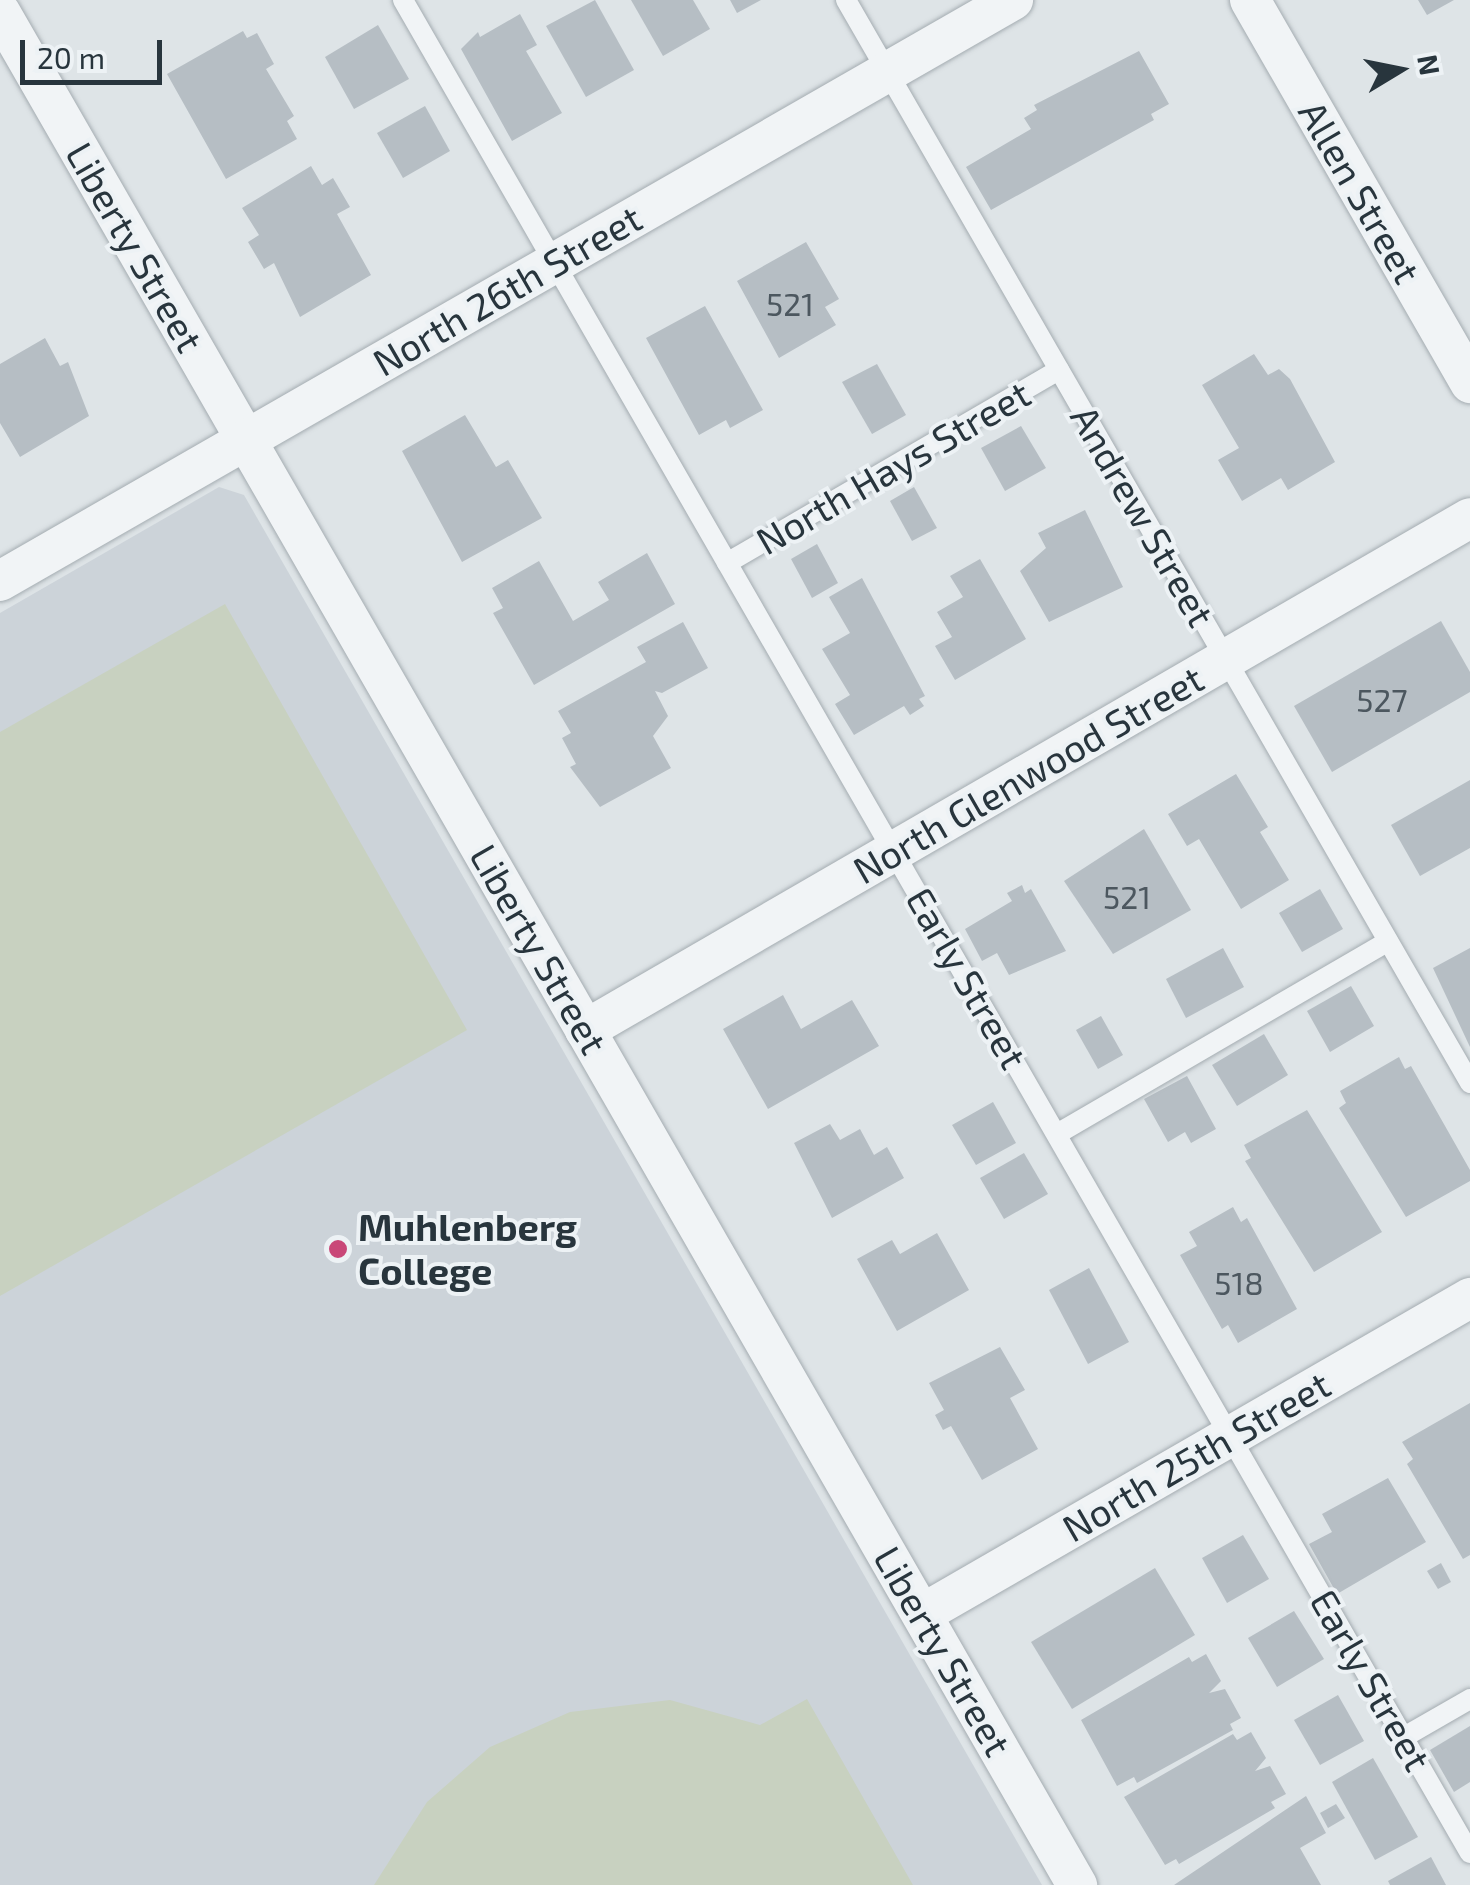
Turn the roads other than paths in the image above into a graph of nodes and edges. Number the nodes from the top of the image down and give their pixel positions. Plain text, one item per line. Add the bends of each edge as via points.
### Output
1 (403, 0) edge
2 (846, 0) edge
3 (1013, 0) edge
4 (1250, 0) edge
5 (0, 12) edge
6 (887, 72) junction
7 (554, 263) junction
8 (1059, 370) junction
9 (1470, 383) edge
10 (246, 440) junction
11 (1470, 518) edge
12 (728, 563) junction
13 (0, 580) edge
14 (1226, 660) junction
15 (894, 852) junction
16 (1388, 941) junction
17 (585, 1030) junction
18 (1470, 1083) edge
19 (1056, 1134) junction
20 (1470, 1298) edge
21 (1230, 1436) junction
22 (922, 1614) junction
23 (1470, 1699) edge
24 (1404, 1737) junction
25 (1470, 1853) edge
26 (1077, 1885) edge

1 - 7 lane, Early Street
2 - 6 lane, Andrew Street
3 - 6 street, North 26th Street
4 - 9 street, Allen Street
5 - 10 street, Liberty Street
6 - 7 street, North 26th Street
6 - 8 lane, Andrew Street
7 - 10 street, North 26th Street
7 - 12 lane, Early Street
8 - 12 lane, North Hays Street
8 - 14 lane, Andrew Street
10 - 13 street, North 26th Street
10 - 17 street, Liberty Street
11 - 14 street, North Glenwood Street
12 - 15 lane, Early Street
14 - 15 street, North Glenwood Street
14 - 16 lane, Andrew Street
15 - 17 street, North Glenwood Street
15 - 19 lane, Early Street
16 - 18 lane, Andrew Street
16 - 19 lane
17 - 22 street, Liberty Street
19 - 21 lane, Early Street
20 - 21 street, North 25th Street
21 - 22 street, North 25th Street
21 - 24 lane, Early Street
22 - 26 street, Liberty Street
23 - 24 lane
24 - 25 lane, Early Street

